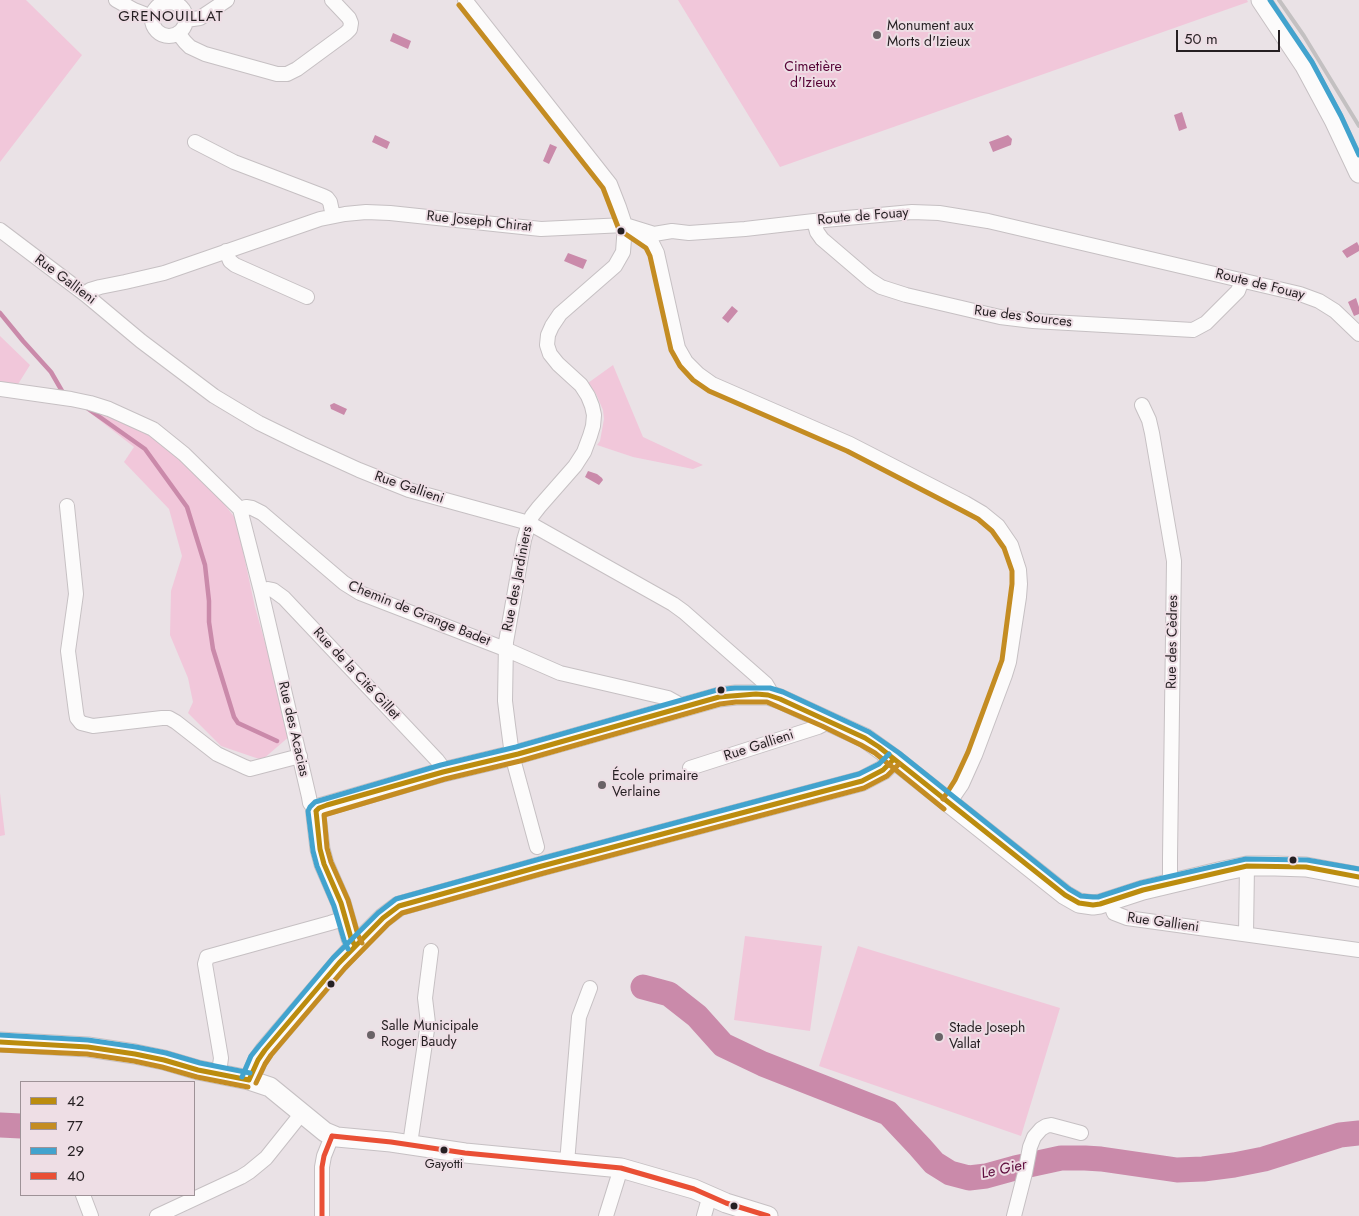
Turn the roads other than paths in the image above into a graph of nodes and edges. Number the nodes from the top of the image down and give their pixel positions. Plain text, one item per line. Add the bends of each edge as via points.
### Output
1 (116, 0) edge
2 (227, 0) edge
3 (332, 0) edge
4 (465, 0) edge
5 (1261, 0) edge
6 (170, 1) edge
7 (152, 17) junction
8 (186, 20) junction
9 (178, 33) junction
10 (195, 142) dead end
11 (1359, 173) edge
12 (333, 216) junction
13 (814, 220) junction
14 (625, 225) junction
15 (0, 230) edge
16 (226, 251) junction
17 (1242, 280) junction
18 (86, 295) junction
19 (307, 297) dead end
20 (1359, 334) edge
21 (0, 389) edge
22 (1142, 405) dead end
23 (67, 506) dead end
24 (240, 509) junction
25 (529, 523) junction
26 (261, 591) junction
27 (505, 649) junction
28 (768, 695) junction
29 (680, 708) junction
30 (825, 719) junction
31 (512, 755) junction
32 (300, 756) junction
33 (894, 759) junction
34 (690, 768) dead end
35 (443, 772) junction
36 (949, 804) junction
37 (316, 811) junction
38 (537, 847) dead end
39 (1247, 866) junction
40 (1359, 876) edge
41 (1173, 882) junction
42 (1110, 902) junction
43 (346, 918) junction
44 (1246, 934) junction
45 (355, 946) junction
46 (1359, 950) edge
47 (432, 951) dead end
48 (590, 988) dead end
49 (0, 1042) edge
50 (219, 1073) junction
51 (249, 1080) junction
52 (302, 1113) junction
53 (1081, 1133) dead end
54 (332, 1136) junction
55 (410, 1144) junction
56 (568, 1163) junction
57 (621, 1168) junction
58 (710, 1195) junction
59 (83, 1196) edge
60 (91, 1216) edge
61 (156, 1216) edge
62 (322, 1216) edge
63 (606, 1216) edge
64 (704, 1216) edge
65 (768, 1216) edge
66 (1014, 1216) edge

1 - 7 street
2 - 8 street via 200,18
3 - 9 street via 349,18 350,29 287,74 205,54 190,47
4 - 14 street via 610,184
5 - 11 main road via 1305,66
6 - 7 street via 160,4
6 - 8 street via 184,10
7 - 9 street via 154,27 161,34 170,36
8 - 9 street
10 - 12 street via 234,162 328,198
12 - 14 street, Rue Joseph Chirat via 390,213 541,229
12 - 16 street, Rue Joseph Chirat
13 - 14 street, Route de Fouay via 745,229 654,234
13 - 17 street, Route de Fouay via 912,212 939,213 1005,225
13 - 17 street, Rue des Sources via 822,239 881,287 1000,318 1193,330 1206,323 1238,291
14 - 25 street, Rue des Jardiniers via 623,252 616,266 560,314 548,335 550,354 588,396 594,415 593,426 575,466 538,507
14 - 36 street via 652,243 657,253 678,348 698,374 712,384 850,444 965,503 998,526 1011,545 1020,584 1009,662 975,755
15 - 18 street, Rue Gallieni
16 - 18 street, Rue Joseph Chirat via 164,273 90,290
16 - 19 street via 235,266
17 - 20 street, Route de Fouay via 1319,302 1335,311
18 - 25 street, Rue Gallieni via 207,391 263,425 408,490
21 - 24 street via 90,403 153,429 184,454
22 - 41 street, Rue des Cèdres via 1152,433 1175,576 1170,774 1170,874
23 - 32 street via 76,594 68,651 77,718 81,723 93,726 170,718 217,754 250,768
24 - 26 street, Rue des Acacias
24 - 27 street, Chemin de Grange Badet via 252,508 262,513 344,583 360,592
25 - 27 street, Rue des Jardiniers
25 - 28 street, Rue Gallieni via 678,608 766,684
26 - 32 street, Rue des Acacias
26 - 35 street, Rue de la Cité Gillet via 273,590 284,598 438,760
27 - 29 street, Chemin de Grange Badet via 560,673 668,698
27 - 31 street, Rue des Jardiniers via 505,700
28 - 29 main road via 719,697
28 - 30 main road, Rue Gallieni
29 - 31 main road
30 - 33 main road, Rue Gallieni via 865,738
30 - 34 street, Rue Gallieni via 818,727
31 - 35 main road
31 - 38 street, Rue des Jardiniers
32 - 37 street, Rue des Acacias via 310,803
33 - 36 main road, Rue Gallieni
33 - 45 main road via 883,770 862,781 406,903 391,910
35 - 37 main road via 327,805
36 - 42 main road, Rue Gallieni via 1065,895 1086,905
37 - 43 main road, Rue des Acacias via 324,864
39 - 40 main road via 1306,867
39 - 41 main road
39 - 44 street
41 - 42 main road
42 - 44 street, Rue Gallieni via 1114,913 1127,918
43 - 45 main road, Rue des Acacias
43 - 50 street via 207,957 205,964 221,1058
44 - 46 street, Rue Gallieni
45 - 51 main road via 265,1050
47 - 55 street via 425,998 428,1023
48 - 56 street via 579,1018
49 - 50 main road via 90,1047
50 - 51 main road
51 - 52 main road via 270,1087
52 - 54 main road
52 - 61 street via 266,1158 249,1172
53 - 66 street via 1046,1126 1034,1137
54 - 55 main road
54 - 62 street via 322,1167
55 - 56 main road
56 - 57 main road
57 - 58 main road
57 - 63 street
58 - 64 street
58 - 65 main road
59 - 60 street

